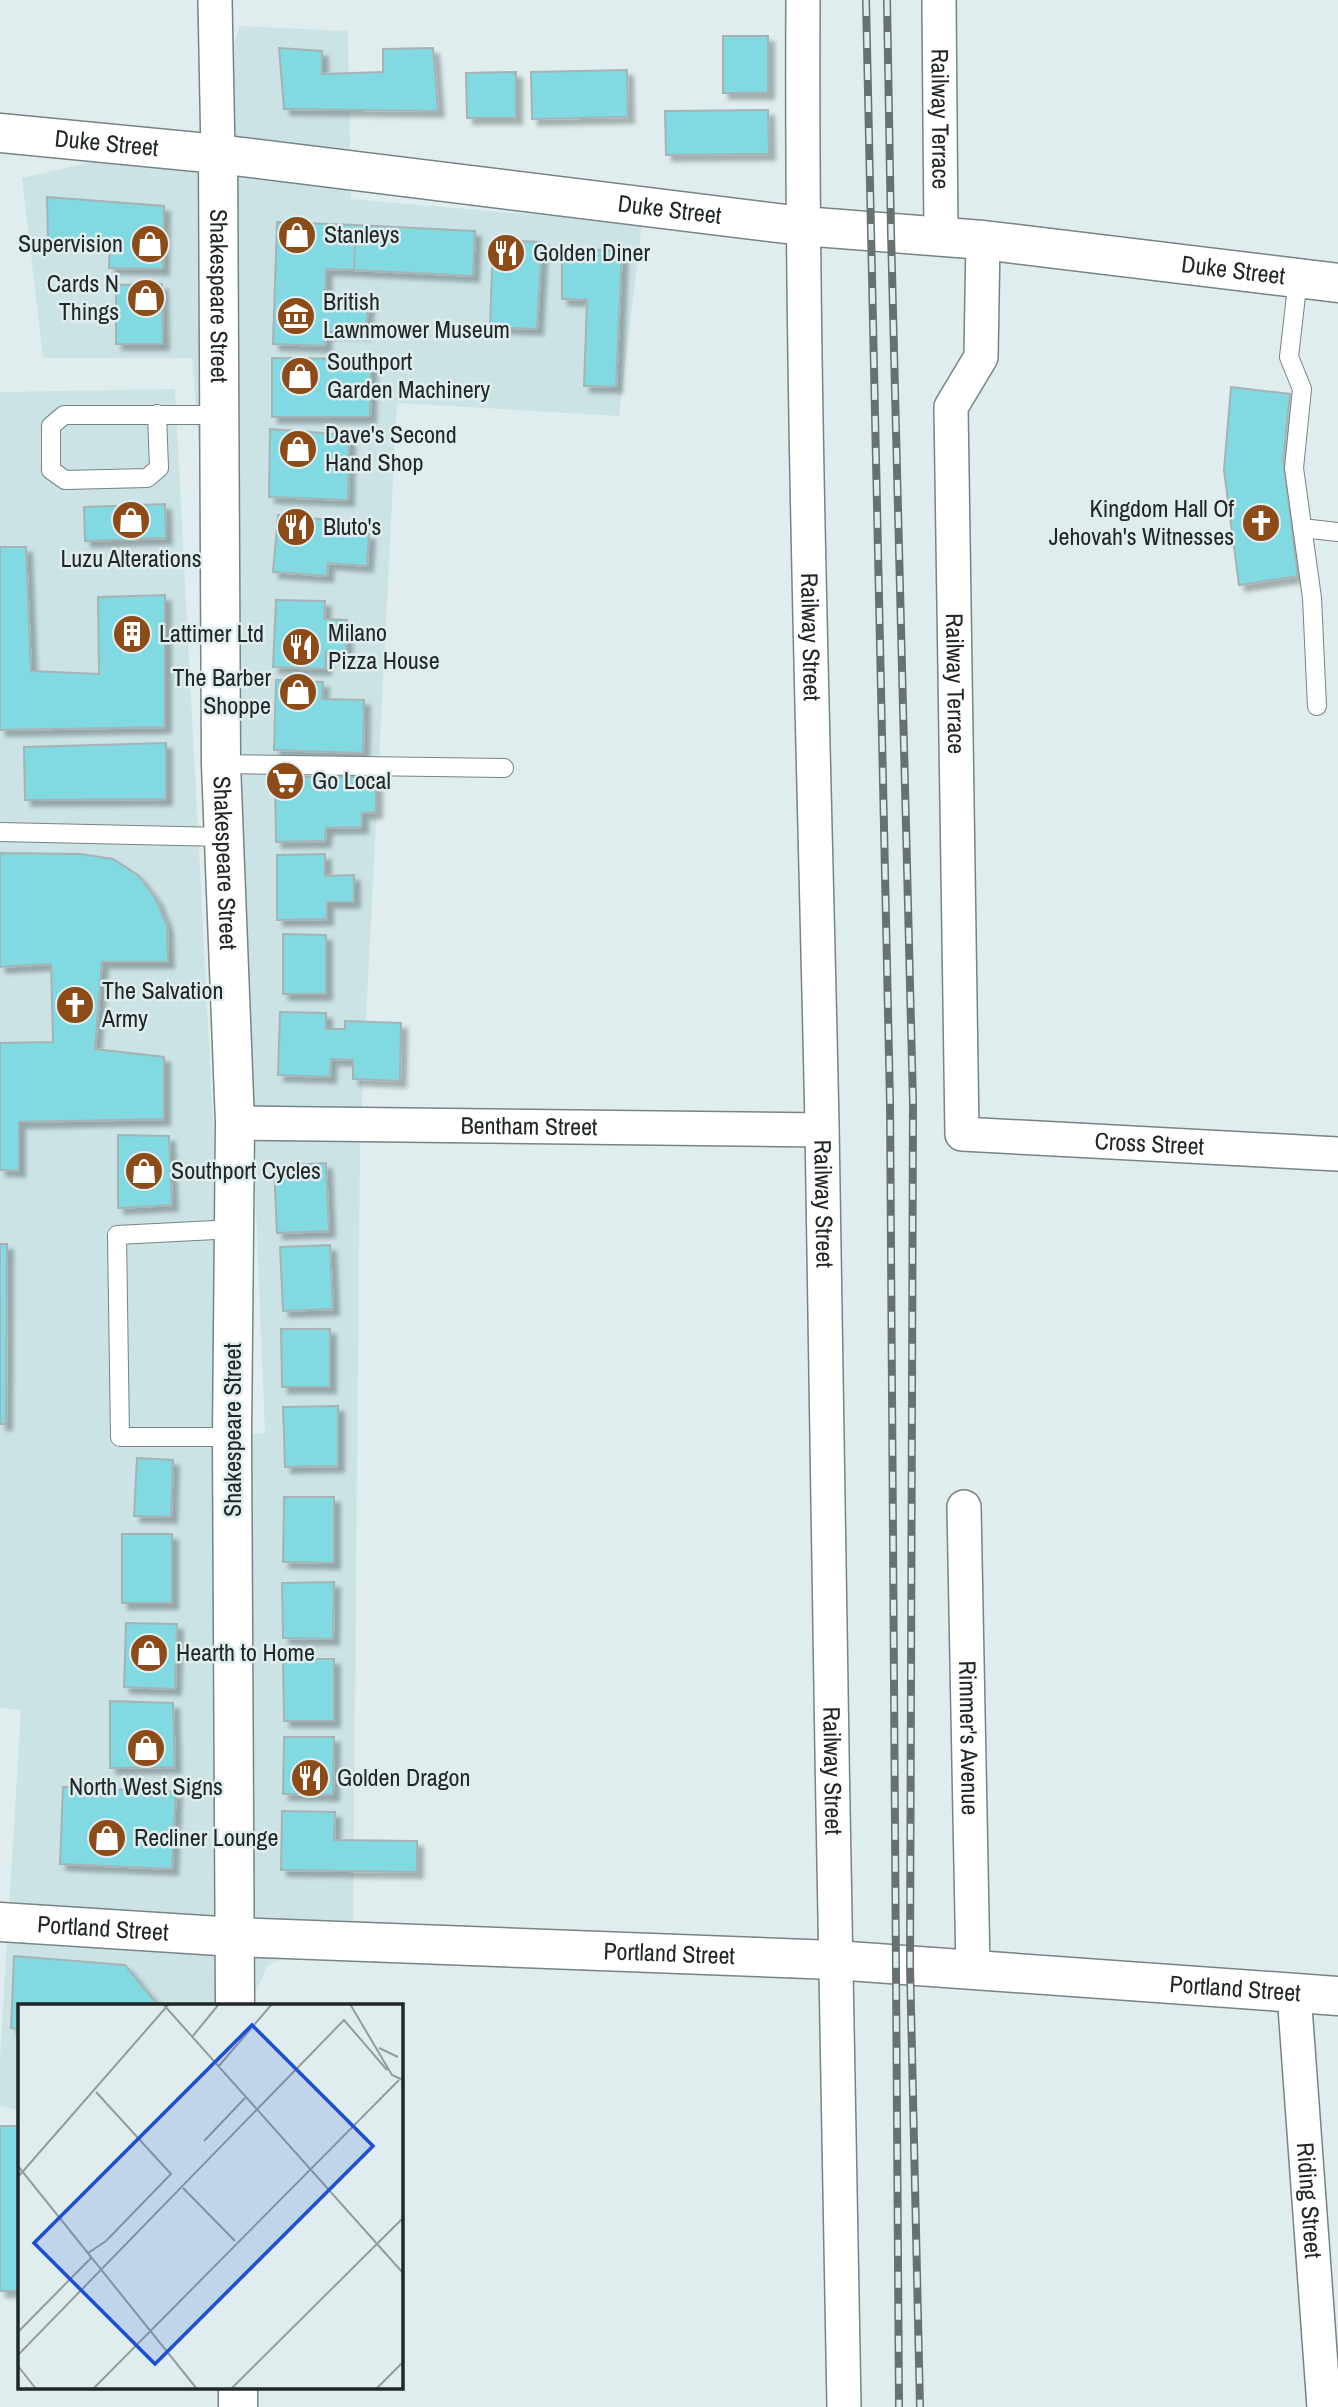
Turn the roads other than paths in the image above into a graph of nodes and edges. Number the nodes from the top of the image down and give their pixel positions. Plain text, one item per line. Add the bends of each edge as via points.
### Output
1 (215, 0) edge
2 (803, 0) edge
3 (939, 0) edge
4 (0, 133) edge
5 (218, 155) junction
6 (802, 226) junction
7 (941, 236) junction
8 (983, 240) junction
9 (1298, 278) junction
10 (1338, 283) edge
11 (157, 414) junction
12 (219, 415) junction
13 (1302, 528) junction
14 (1338, 532) edge
15 (1317, 706) dead end
16 (220, 764) junction
17 (504, 768) dead end
18 (0, 832) edge
19 (223, 837) junction
20 (235, 1123) junction
21 (822, 1130) junction
22 (962, 1134) joint
23 (1338, 1154) edge
24 (234, 1229) junction
25 (232, 1437) junction
26 (964, 1507) dead end
27 (0, 1922) edge
28 (235, 1937) junction
29 (834, 1960) junction
30 (973, 1969) junction
31 (1294, 1993) junction
32 (1338, 1996) edge
33 (235, 2004) edge
34 (844, 2407) edge
35 (1324, 2407) edge

1 - 5 street, Shakespeare Street
2 - 6 street, Railway Street
3 - 7 street, Railway Terrace
4 - 5 street, Duke Street
5 - 6 street, Duke Street
5 - 12 street, Shakespeare Street
6 - 7 street, Duke Street
6 - 21 street, Railway Street
7 - 8 street, Duke Street
8 - 9 street, Duke Street
8 - 22 street, Railway Terrace via 981,357 951,407
9 - 10 street, Duke Street
9 - 13 lane via 1289,357 1302,389 1294,468
11 - 11 lane via 64,415 51,426 51,470 65,480 147,478 159,468
11 - 12 lane
12 - 16 street, Shakespeare Street
13 - 14 lane
13 - 15 lane via 1312,598
16 - 17 lane
16 - 19 street, Shakespeare Street
18 - 19 lane
19 - 20 street, Shakespeare Street
20 - 21 street, Bentham Street
20 - 24 street, Shakespeare Street
21 - 29 street, Railway Street
22 - 23 street, Cross Street
24 - 25 street, Shakespeare Street
24 - 25 lane via 117,1235 120,1437
25 - 28 street, Shakespeare Street
26 - 30 street, Rimmer's Avenue
27 - 28 street, Portland Street
28 - 29 street, Portland Street
28 - 33 street, Shakespeare Street
29 - 30 street, Portland Street
29 - 34 street, Railway Street
30 - 31 street, Portland Street
31 - 32 street, Portland Street
31 - 35 street, Riding Street

